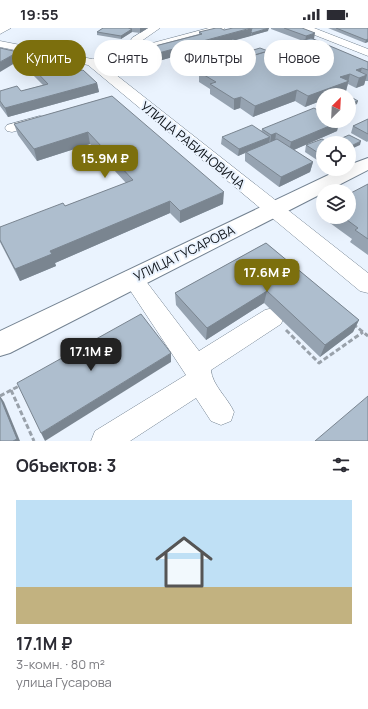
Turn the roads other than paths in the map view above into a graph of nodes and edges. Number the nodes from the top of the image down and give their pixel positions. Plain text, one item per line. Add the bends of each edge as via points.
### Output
1 (6, 28) edge
2 (155, 28) edge
3 (305, 28) edge
4 (215, 29) edge
5 (0, 31) edge
6 (136, 40) dead end
7 (0, 44) edge
8 (368, 54) edge
9 (92, 62) junction
10 (56, 115) edge
11 (12, 128) dead end
12 (368, 163) edge
13 (273, 210) junction
14 (132, 278) junction
15 (368, 286) edge
16 (273, 317) road end
17 (0, 344) edge
18 (197, 374) junction
19 (221, 412) dead end
20 (105, 441) edge

1 - 5 street
2 - 6 street
3 - 8 street
4 - 9 street
7 - 9 street, УЛИЦА РАБИНОВИЧА
9 - 13 street, УЛИЦА РАБИНОВИЧА via 124,95
10 - 11 street
12 - 13 main road, УЛИЦА ГУСАРОВА
13 - 14 main road, УЛИЦА ГУСАРОВА
13 - 15 street, УЛИЦА РАБИНОВИЧА
14 - 17 main road, УЛИЦА ГУСАРОВА
14 - 18 street
16 - 18 street
18 - 19 street
18 - 20 street

